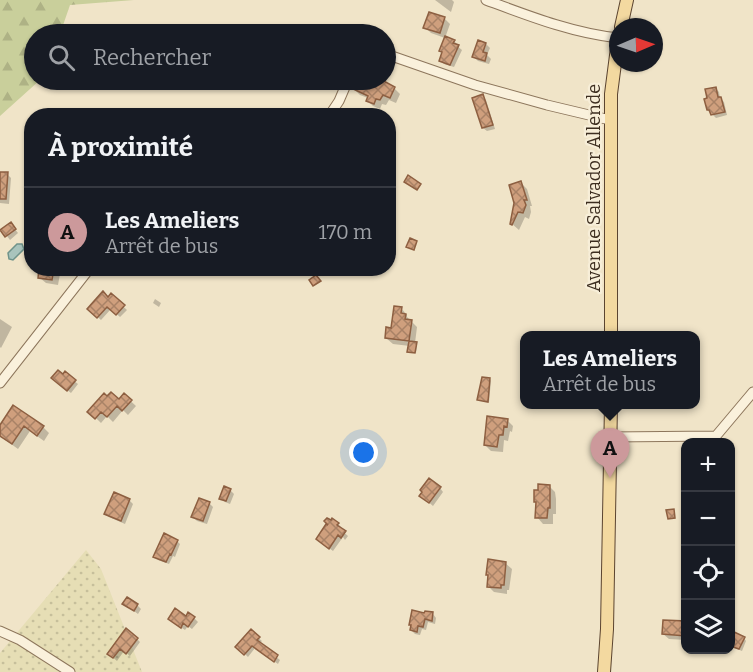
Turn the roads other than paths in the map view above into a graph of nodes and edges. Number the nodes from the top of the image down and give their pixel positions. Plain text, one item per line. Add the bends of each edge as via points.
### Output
1 (486, 0) edge
2 (627, 0) edge
3 (623, 18) edge
4 (609, 37) edge
5 (396, 57) edge
6 (614, 72) edge
7 (344, 90) edge
8 (334, 108) edge
9 (610, 120) junction
10 (84, 276) edge
11 (611, 331) edge
12 (0, 383) edge
13 (753, 392) edge
14 (611, 409) edge
15 (610, 437) junction
16 (607, 629) junction
17 (0, 631) edge
18 (70, 672) edge
19 (604, 672) edge
20 (609, 672) edge

1 - 4 street via 543,21
2 - 3 main road
5 - 9 street via 475,85
6 - 9 main road, Avenue Salvador Allende
7 - 8 street
9 - 11 main road, Avenue Salvador Allende
10 - 12 street
13 - 15 street via 716,436
14 - 15 main road
15 - 16 main road
16 - 19 main road
16 - 20 main road
17 - 18 street

